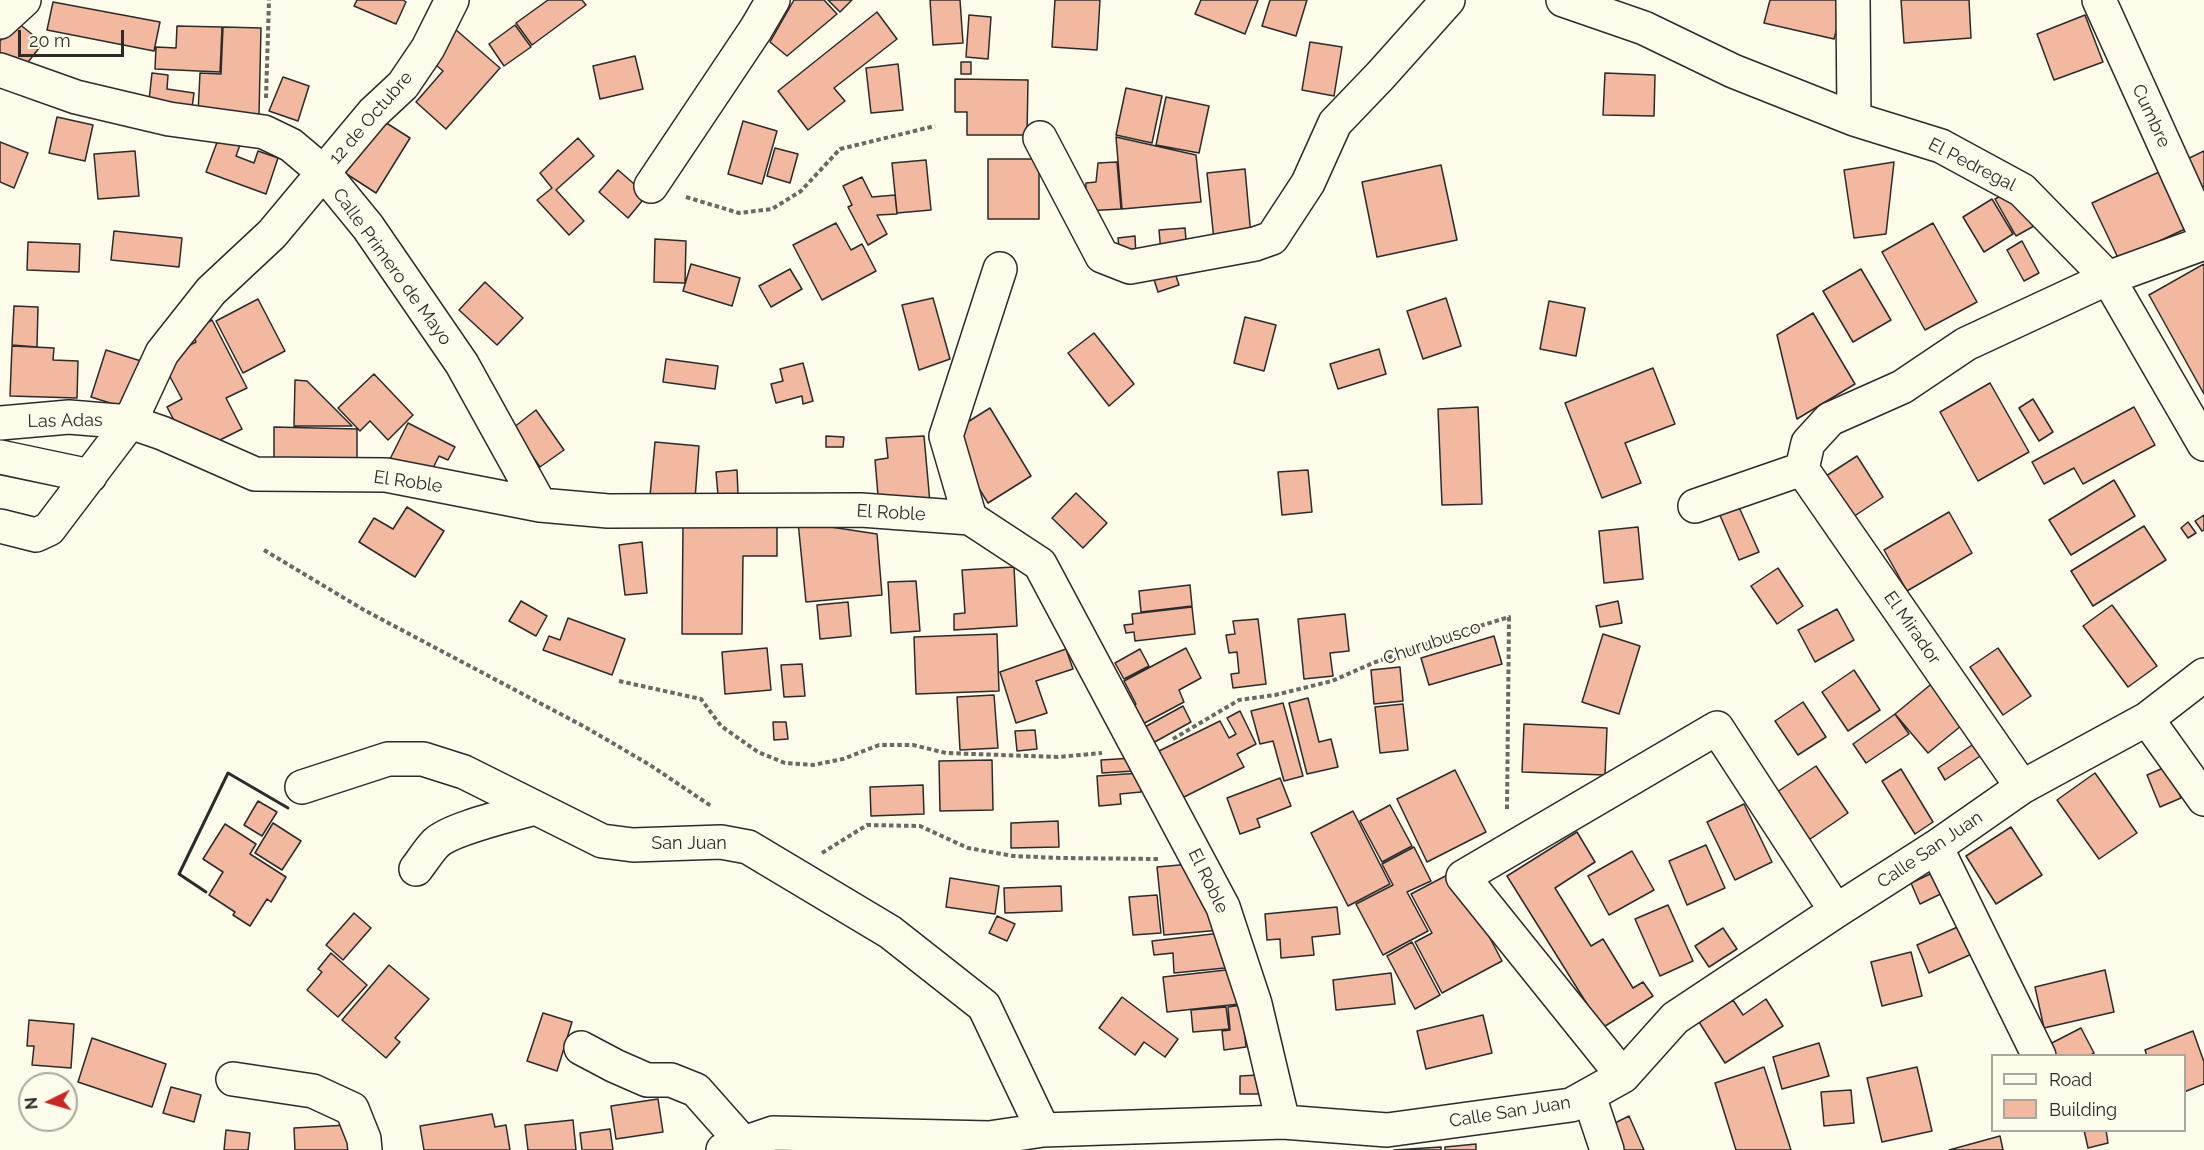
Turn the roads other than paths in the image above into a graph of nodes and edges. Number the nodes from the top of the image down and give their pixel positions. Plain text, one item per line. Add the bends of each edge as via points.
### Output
1 (24, 0) edge
2 (452, 0) edge
3 (773, 0) edge
4 (1448, 0) edge
5 (1563, 0) edge
6 (1853, 0) edge
7 (2099, 0) edge
8 (0, 22) edge
9 (0, 70) edge
10 (1854, 119) junction
11 (1040, 138) dead end
12 (323, 172) junction
13 (651, 186) road end
14 (2204, 232) edge
15 (2204, 243) edge
16 (1000, 269) dead end
17 (2108, 278) junction
18 (130, 422) junction
19 (0, 423) edge
20 (2204, 444) edge
21 (0, 457) edge
22 (1802, 469) junction
23 (90, 476) junction
24 (540, 505) junction
25 (1695, 506) dead end
26 (970, 518) junction
27 (0, 526) edge
28 (2204, 675) edge
29 (2147, 719) junction
30 (302, 787) dead end
31 (2022, 787) junction
32 (2204, 799) edge
33 (534, 808) junction
34 (1936, 847) junction
35 (416, 869) dead end
36 (1836, 911) junction
37 (580, 1048) dead end
38 (2038, 1054) edge
39 (1623, 1076) junction
40 (233, 1079) dead end
41 (1588, 1096) junction
42 (1283, 1122) junction
43 (1043, 1130) junction
44 (754, 1144) edge
45 (989, 1144) edge
46 (365, 1150) edge
47 (1606, 1150) edge

1 - 8 street
2 - 12 street, 12 de Octubre via 404,85 373,113
3 - 13 street
4 - 11 street via 1335,123 1308,183 1272,238 1130,267 1102,256
5 - 10 street, El Pedregal via 1644,28 1733,71
6 - 10 street
7 - 14 street, Cumbre
9 - 12 street, Calle Primero de Mayo via 76,97 128,110 264,132 291,145
10 - 17 street, El Pedregal via 1941,146 2022,190
12 - 18 street, 12 de Octubre via 272,234 211,291 162,353
12 - 24 street, Calle Primero de Mayo via 368,227 462,364
15 - 17 street
16 - 26 street via 946,436
17 - 20 street, El Pedregal
17 - 22 street via 1966,344 1902,387 1830,419 1808,443
18 - 19 street, Las Adas via 69,417
18 - 23 street, 12 de Octubre
18 - 24 street, El Roble via 255,474 386,475
21 - 23 street
22 - 25 street
22 - 31 street, El Mirador
23 - 27 street, 12 de Octubre via 49,530 36,535
24 - 26 street, El Roble via 608,512 861,510
26 - 42 street, El Roble via 1040,564 1223,907 1255,1004
28 - 29 street, Calle San Juan
29 - 31 street, Calle San Juan
29 - 32 street
30 - 33 street, San Juan via 388,759 423,759 464,772
31 - 34 street, Calle San Juan
33 - 35 street via 472,826 438,841
33 - 43 street, San Juan via 602,841 633,845 721,842 747,847 890,932 984,1006
34 - 36 street, Calle San Juan
34 - 38 street
36 - 39 street, Calle San Juan via 1675,1018
36 - 39 street via 1717,728 1463,877
37 - 44 street via 647,1080 671,1080 696,1090
39 - 41 street, Calle San Juan
40 - 46 street via 313,1090 352,1109
41 - 42 street, Calle San Juan via 1571,1105 1387,1130
41 - 47 street
42 - 43 street, Calle San Juan
43 - 45 street, Calle San Juan
44 - 45 street, Calle San Juan

